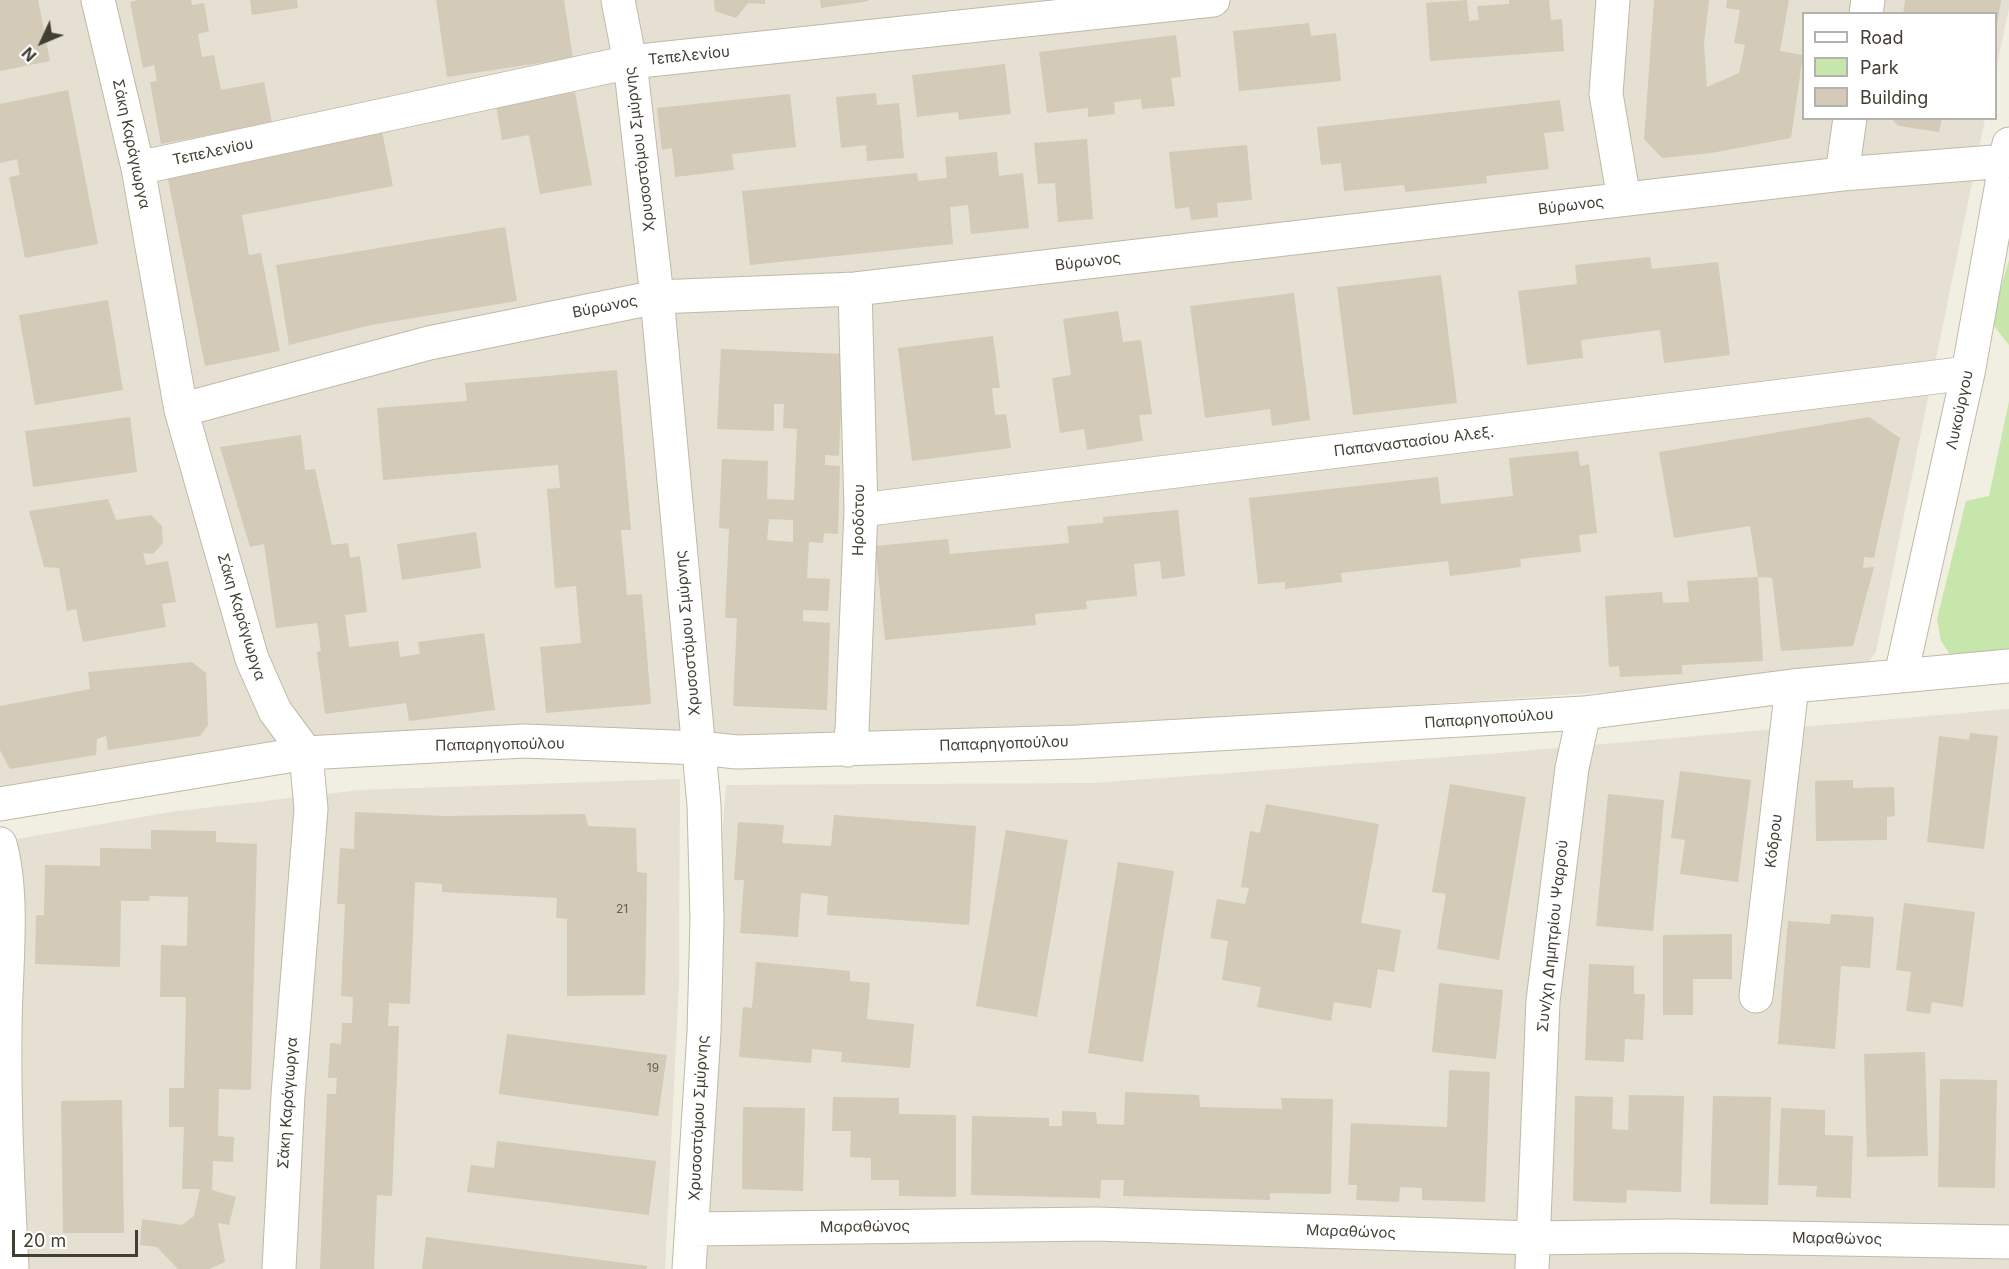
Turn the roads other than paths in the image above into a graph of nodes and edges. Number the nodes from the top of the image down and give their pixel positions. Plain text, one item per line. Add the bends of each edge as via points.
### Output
1 (98, 0) edge
2 (618, 0) edge
3 (1213, 0) edge
4 (1613, 0) edge
5 (630, 62) junction
6 (1850, 120) edge
7 (2007, 152) edge
8 (138, 168) junction
9 (1842, 174) junction
10 (1624, 199) junction
11 (855, 290) junction
12 (657, 297) junction
13 (1968, 373) junction
14 (181, 410) junction
15 (861, 510) junction
16 (2009, 666) edge
17 (1901, 675) junction
18 (1792, 686) junction
19 (1584, 713) junction
20 (699, 748) junction
21 (848, 750) junction
22 (306, 753) junction
23 (0, 804) edge
24 (0, 844) edge
25 (1756, 996) dead end
26 (692, 1229) junction
27 (2009, 1242) edge
28 (1533, 1253) edge
29 (12, 1269) edge
30 (279, 1269) edge
31 (689, 1269) edge

1 - 8 street, Σάκη Καράγιωργα
2 - 5 street, Χρυσοστόμου Σμύρνης
3 - 5 street, Τεπελενίου
4 - 10 street via 1606,94
5 - 8 street, Τεπελενίου
5 - 12 street, Χρυσοστόμου Σμύρνης
6 - 9 street
7 - 9 street, Βύρωνος
7 - 13 street, Λυκούργου
8 - 14 street, Σάκη Καράγιωργα
9 - 10 street, Βύρωνος
10 - 11 street, Βύρωνος
11 - 12 street, Βύρωνος
11 - 15 street, Ηροδότου
12 - 14 street, Βύρωνος via 429,342
12 - 20 street, Χρυσοστόμου Σμύρνης
13 - 15 street, Παπαναστασίου Αλεξ.
13 - 17 street, Λυκούργου
14 - 22 street, Σάκη Καράγιωργα via 252,659 275,711
15 - 21 street, Ηροδότου
16 - 17 street, Παπαρηγοπούλου
17 - 18 street, Παπαρηγοπούλου
18 - 19 street, Παπαρηγοπούλου
18 - 25 street, Κόδρου
19 - 21 street, Παπαρηγοπούλου via 1142,739
19 - 28 street, Συν/χη Δημητρίου Ψαρρού via 1572,768 1543,1000
20 - 21 street, Παπαρηγοπούλου via 737,752
20 - 22 street, Παπαρηγοπούλου via 524,741
20 - 26 street, Χρυσοστόμου Σμύρνης via 707,919
22 - 23 street, Παπαρηγοπούλου
22 - 30 street, Σάκη Καράγιωργα via 311,809 288,1095
24 - 29 street via 7,902 4,1101
26 - 28 street, Μαραθώνος via 1096,1224
26 - 31 street, Χρυσοστόμου Σμύρνης
27 - 28 street, Μαραθώνος via 1672,1236

